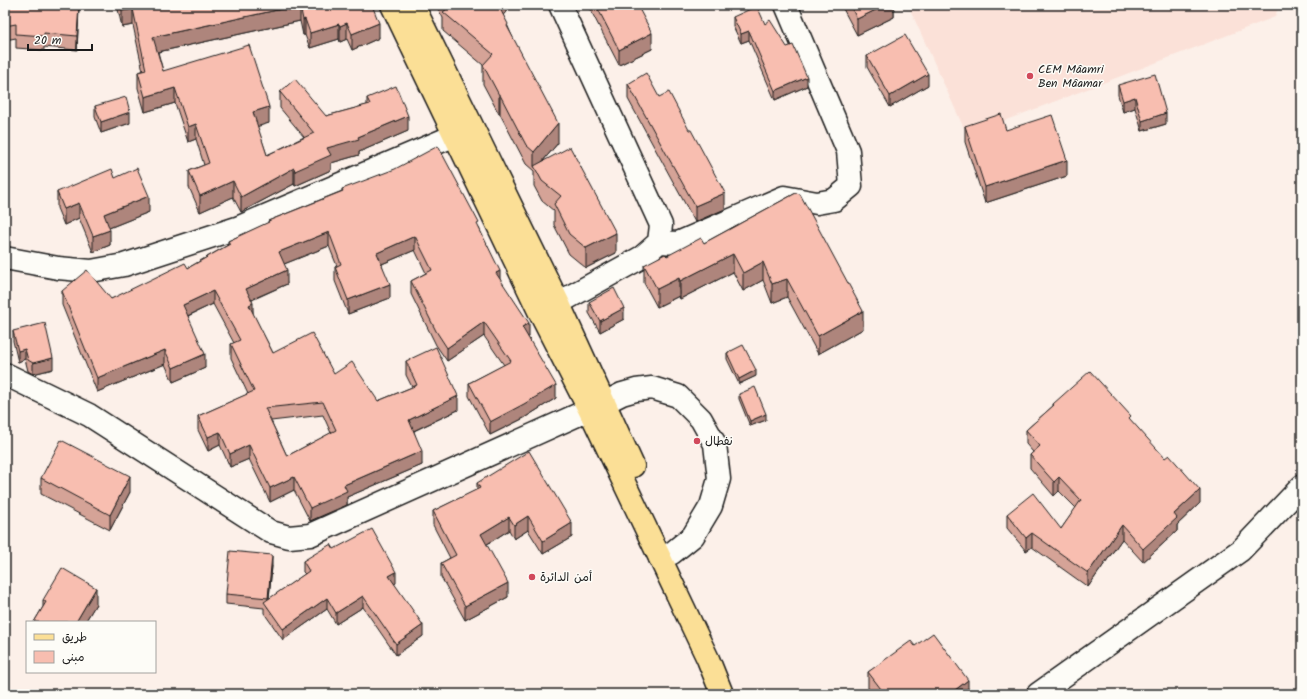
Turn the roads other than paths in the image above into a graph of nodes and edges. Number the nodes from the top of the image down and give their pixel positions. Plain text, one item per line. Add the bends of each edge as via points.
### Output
1 (392, 5) edge
2 (413, 5) edge
3 (560, 5) edge
4 (786, 5) edge
5 (464, 131) junction
6 (659, 242) junction
7 (5, 258) edge
8 (558, 302) junction
9 (540, 313) junction
10 (5, 374) edge
11 (596, 406) junction
12 (1302, 486) edge
13 (666, 555) junction
14 (722, 694) edge
15 (734, 694) edge
16 (1038, 694) edge

1 - 5 main road
2 - 5 main road
3 - 6 street via 661,226
4 - 6 street via 848,151 851,186 834,200 817,203 784,197 678,243
5 - 7 street via 237,228 124,265 91,271
5 - 8 main road
5 - 9 main road
6 - 8 street via 642,257
8 - 9 street
8 - 11 main road
9 - 11 main road
10 - 11 street via 89,415 271,532 289,537 310,534
11 - 13 main road
11 - 13 street via 622,394 652,388 678,396 701,419 715,444 719,479 711,506 693,536
12 - 16 street via 1241,550
13 - 14 main road
13 - 15 main road

